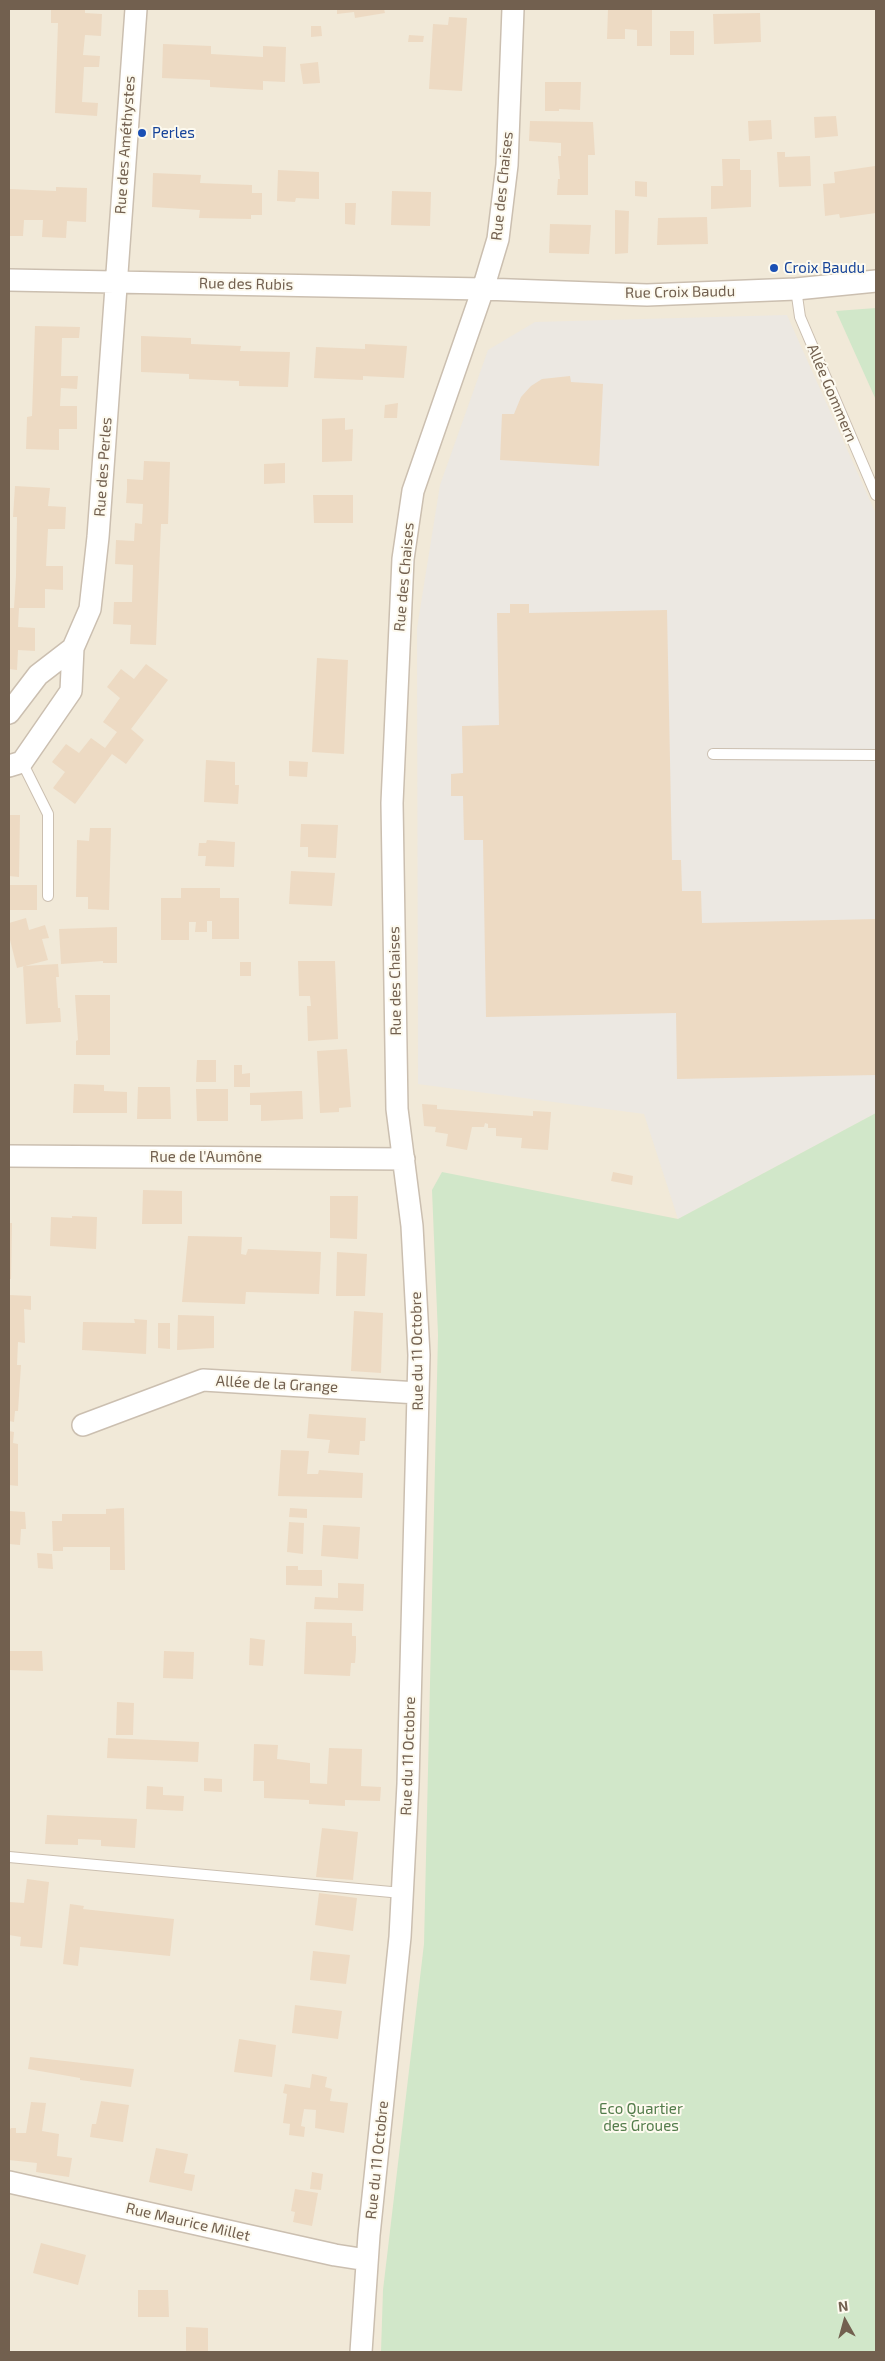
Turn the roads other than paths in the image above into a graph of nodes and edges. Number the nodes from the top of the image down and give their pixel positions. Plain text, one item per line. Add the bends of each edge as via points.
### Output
1 (136, 9) edge
2 (513, 9) edge
3 (9, 280) edge
4 (117, 281) junction
5 (876, 281) edge
6 (483, 289) junction
7 (796, 289) junction
8 (876, 495) edge
9 (73, 648) junction
10 (9, 713) edge
11 (713, 754) dead end
12 (876, 755) edge
13 (16, 764) edge
14 (48, 896) dead end
15 (9, 1156) edge
16 (404, 1159) junction
17 (418, 1393) junction
18 (83, 1425) dead end
19 (9, 1857) edge
20 (402, 1893) junction
21 (9, 2182) edge
22 (368, 2260) junction
23 (361, 2352) edge

1 - 4 street, Rue des Améthystes
2 - 6 street, Rue des Chaises via 502,210 498,239
3 - 4 street, Rue des Rubis
4 - 6 street, Rue des Rubis
4 - 9 street, Rue des Perles via 90,609
5 - 7 street, Rue Croix Baudu
6 - 7 street, Rue Croix Baudu via 647,295
6 - 16 street, Rue des Chaises via 413,491 403,559 392,804 396,1109
7 - 8 lane, Allée Gommern via 800,317
9 - 10 street, Rue des Perles via 38,675
9 - 13 street, Rue des Perles via 71,691
11 - 12 lane
13 - 14 lane via 48,814
15 - 16 street, Rue de l'Aumône
16 - 17 street, Rue du 11 Octobre via 412,1226 420,1356
17 - 18 street, Allée de la Grange via 203,1380
17 - 20 street, Rue du 11 Octobre via 408,1784
19 - 20 lane
20 - 22 street, Rue du 11 Octobre
21 - 22 street, Rue Maurice Millet
22 - 23 street, Rue du 11 Octobre

